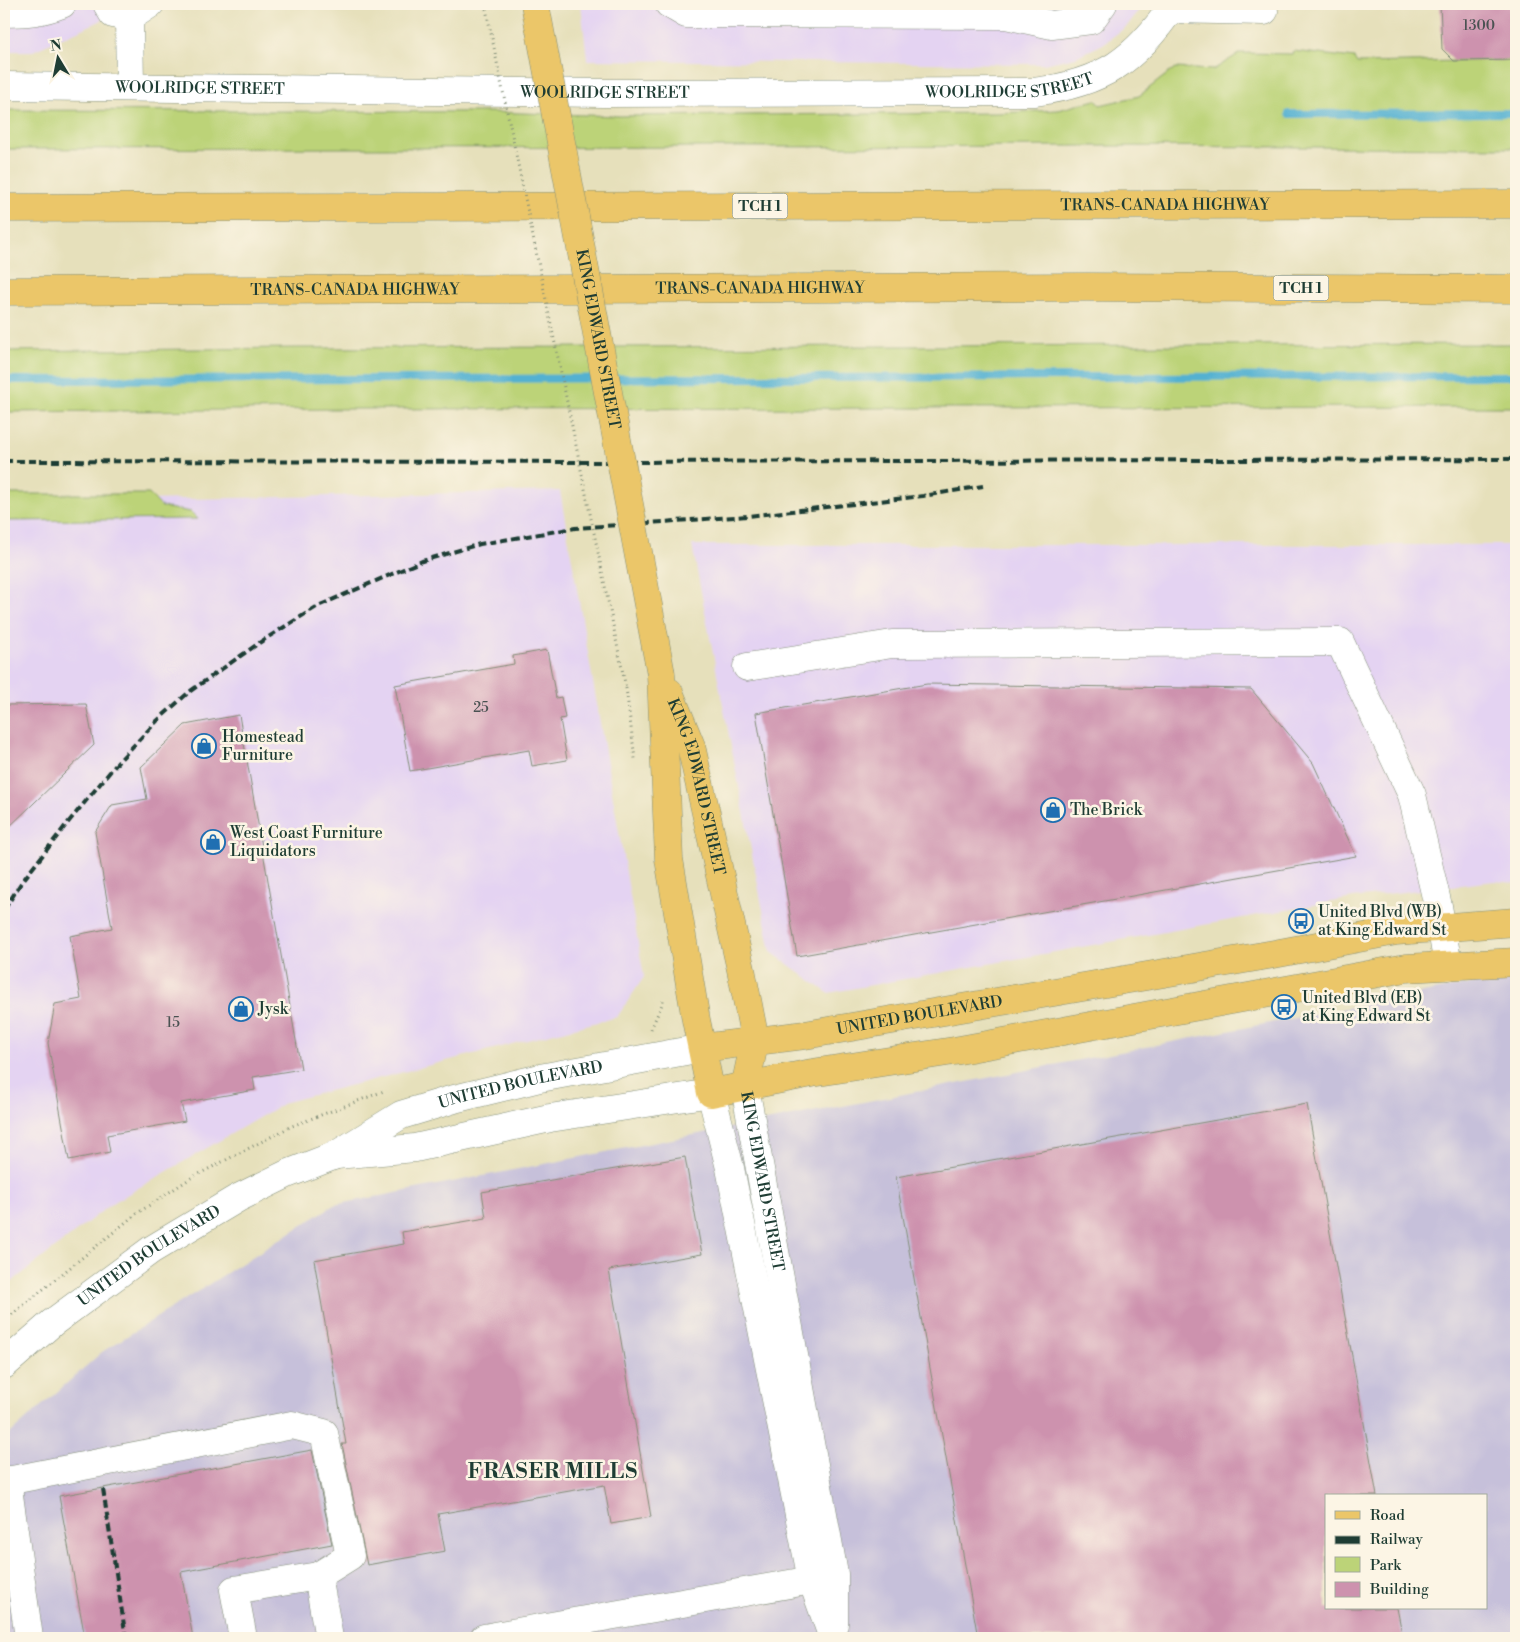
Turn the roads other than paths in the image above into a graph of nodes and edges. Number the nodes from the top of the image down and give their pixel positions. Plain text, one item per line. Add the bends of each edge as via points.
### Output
1 (62, 4) edge
2 (536, 4) edge
3 (669, 4) edge
4 (1103, 4) edge
5 (1172, 6) edge
6 (129, 9) edge
7 (1264, 11) dead end
8 (4, 13) edge
9 (4, 86) edge
10 (130, 87) junction
11 (1516, 204) edge
12 (4, 208) edge
13 (1516, 289) edge
14 (4, 291) edge
15 (747, 667) dead end
16 (661, 674) junction
17 (1516, 922) edge
18 (1442, 928) junction
19 (1516, 962) edge
20 (1448, 966) junction
21 (755, 1040) junction
22 (702, 1048) junction
23 (745, 1087) junction
24 (711, 1093) junction
25 (336, 1155) junction
26 (4, 1365) edge
27 (5, 1480) edge
28 (318, 1576) junction
29 (812, 1580) junction
30 (29, 1638) edge
31 (243, 1638) edge
32 (329, 1638) edge
33 (484, 1638) edge
34 (834, 1638) edge

1 - 8 street via 45,10
2 - 16 main road, KING EDWARD STREET, bridge
3 - 4 street via 686,14 1006,14 1052,25 1091,20
5 - 7 street
5 - 10 street, WOOLRIDGE STREET via 1142,46 1113,68 1082,82 1034,92 604,93
6 - 10 street
9 - 10 street, WOOLRIDGE STREET
11 - 12 main road, TRANS-CANADA HIGHWAY / TCH 1
13 - 14 main road, TRANS-CANADA HIGHWAY / TCH 1 via 1067,287
15 - 18 street via 892,644 1340,642 1412,795
16 - 21 main road, KING EDWARD STREET via 691,746
16 - 22 main road, KING EDWARD STREET via 669,860
17 - 18 main road, UNITED BOULEVARD
18 - 20 street
18 - 21 main road, UNITED BOULEVARD via 1396,931 805,1035
19 - 20 main road, UNITED BOULEVARD
20 - 23 main road, UNITED BOULEVARD via 1406,968
21 - 22 main road, UNITED BOULEVARD
21 - 23 main road, KING EDWARD STREET
22 - 24 main road, KING EDWARD STREET
22 - 25 street, UNITED BOULEVARD via 540,1078 454,1099 401,1115
23 - 24 main road, UNITED BOULEVARD
23 - 34 street, KING EDWARD STREET via 834,1574
24 - 25 street, UNITED BOULEVARD via 550,1118 415,1148
24 - 29 street, KING EDWARD STREET via 730,1168
25 - 26 street, UNITED BOULEVARD via 286,1174 238,1198 151,1250 52,1323
27 - 28 street via 292,1425 324,1433 350,1556
27 - 30 street
28 - 31 street via 234,1590
28 - 32 street
29 - 33 street
29 - 34 street, KING EDWARD STREET

